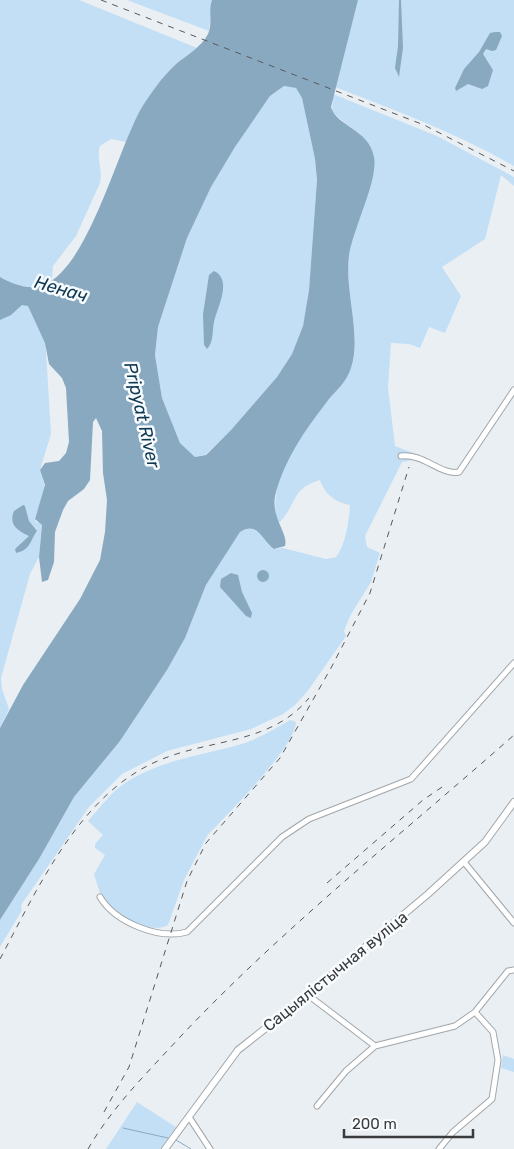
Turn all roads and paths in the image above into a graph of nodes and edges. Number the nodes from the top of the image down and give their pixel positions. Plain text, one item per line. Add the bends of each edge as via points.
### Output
1 (514, 390) edge
2 (401, 456) dead end
3 (514, 663) edge
4 (514, 802) edge
5 (464, 862) junction
6 (100, 897) dead end
7 (514, 922) edge
8 (514, 970) edge
9 (308, 995) junction
10 (475, 1012) junction
11 (375, 1046) junction
12 (316, 1106) dead end
13 (189, 1117) junction
14 (164, 1149) edge
15 (210, 1149) edge
16 (439, 1149) edge

1 - 2 street via 456,473 419,457
3 - 6 street via 411,779 309,820 282,836 187,932 170,933 134,926 106,907
4 - 5 street, Сацыялістычная вуліца via 485,842
5 - 7 street
5 - 9 street, Сацыялістычная вуліца
8 - 10 street via 508,971
9 - 11 street
9 - 13 street, Сацыялістычная вуліца via 238,1050
10 - 11 street via 455,1026
10 - 16 street via 493,1032 498,1060 492,1099 453,1132
11 - 12 street via 346,1071
13 - 14 street, Сацыялістычная вуліца
13 - 15 street

